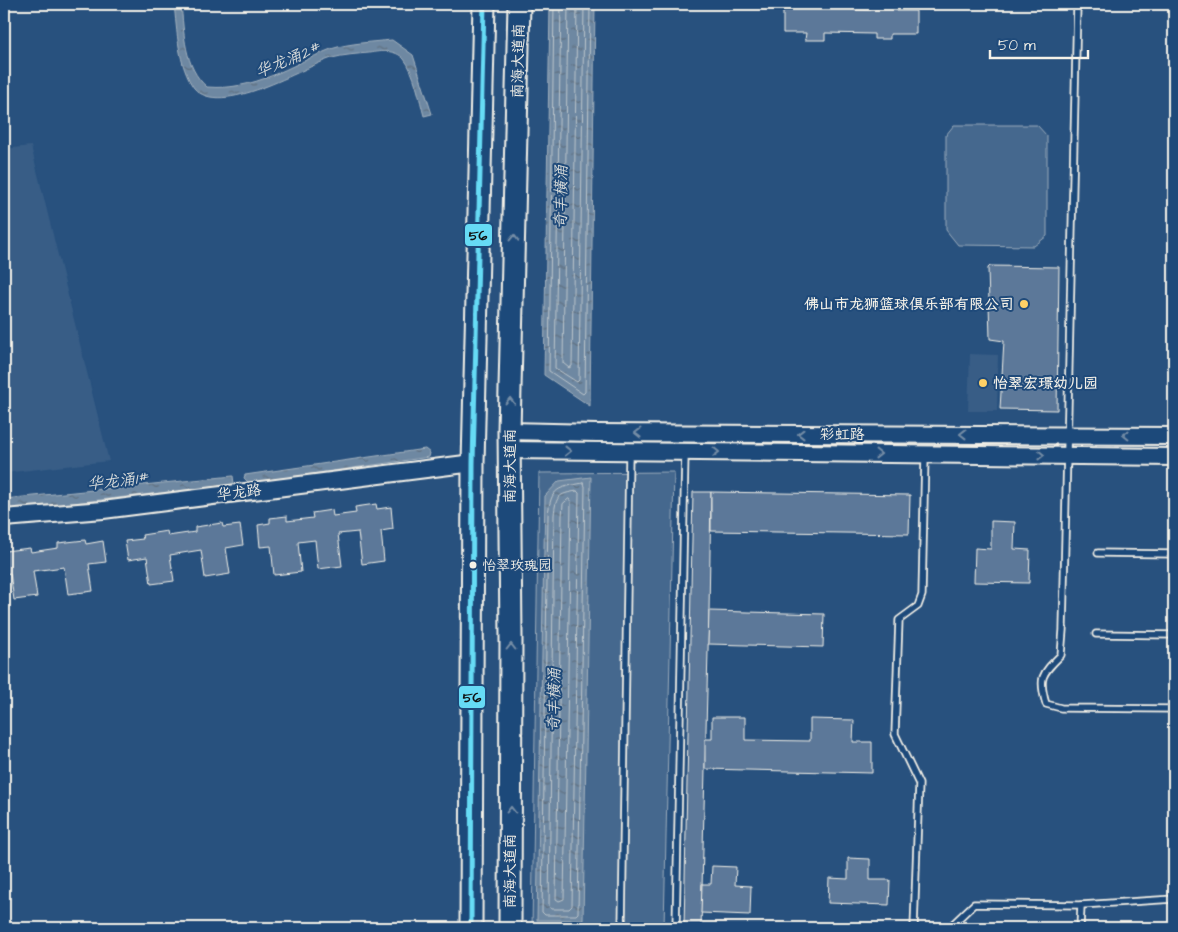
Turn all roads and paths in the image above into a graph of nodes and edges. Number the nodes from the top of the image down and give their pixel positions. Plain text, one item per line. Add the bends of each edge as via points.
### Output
1 (484, 4) edge
2 (519, 4) edge
3 (1077, 5) dead end
4 (1068, 434) junction
5 (1174, 436) edge
6 (509, 440) junction
7 (629, 451) junction
8 (685, 452) junction
9 (925, 454) junction
10 (1068, 456) junction
11 (1174, 457) edge
12 (473, 463) junction
13 (4, 518) edge
14 (1098, 553) dead end
15 (1174, 554) edge
16 (1096, 634) dead end
17 (1174, 635) edge
18 (1174, 709) edge
19 (1174, 899) edge
20 (1081, 905) junction
21 (471, 928) edge
22 (510, 928) edge
23 (622, 928) edge
24 (676, 928) edge
25 (914, 928) edge
26 (953, 928) edge
27 (1080, 928) edge

1 - 12 highway
6 -> 2 highway, 南海大道南
3 - 4 lane
5 -> 4 street, 彩虹路
4 -> 6 street, 彩虹路 via 539,432
4 - 10 lane
6 -> 7 street, 彩虹路 via 539,451
22 -> 6 highway, 南海大道南
7 - 8 street, 彩虹路
7 - 23 lane
8 -> 9 street, 彩虹路
8 - 24 lane
9 -> 10 street, 彩虹路
9 - 25 lane via 922,595 918,606 899,620 895,734 919,784
10 - 11 street, 彩虹路
10 - 18 lane via 1061,655 1044,672 1040,686 1046,704 1061,708
12 - 13 street, 华龙路 via 102,510
12 - 21 highway
14 - 15 lane
16 - 17 lane
19 - 20 lane
20 - 26 lane via 974,904 953,924
20 - 27 lane

